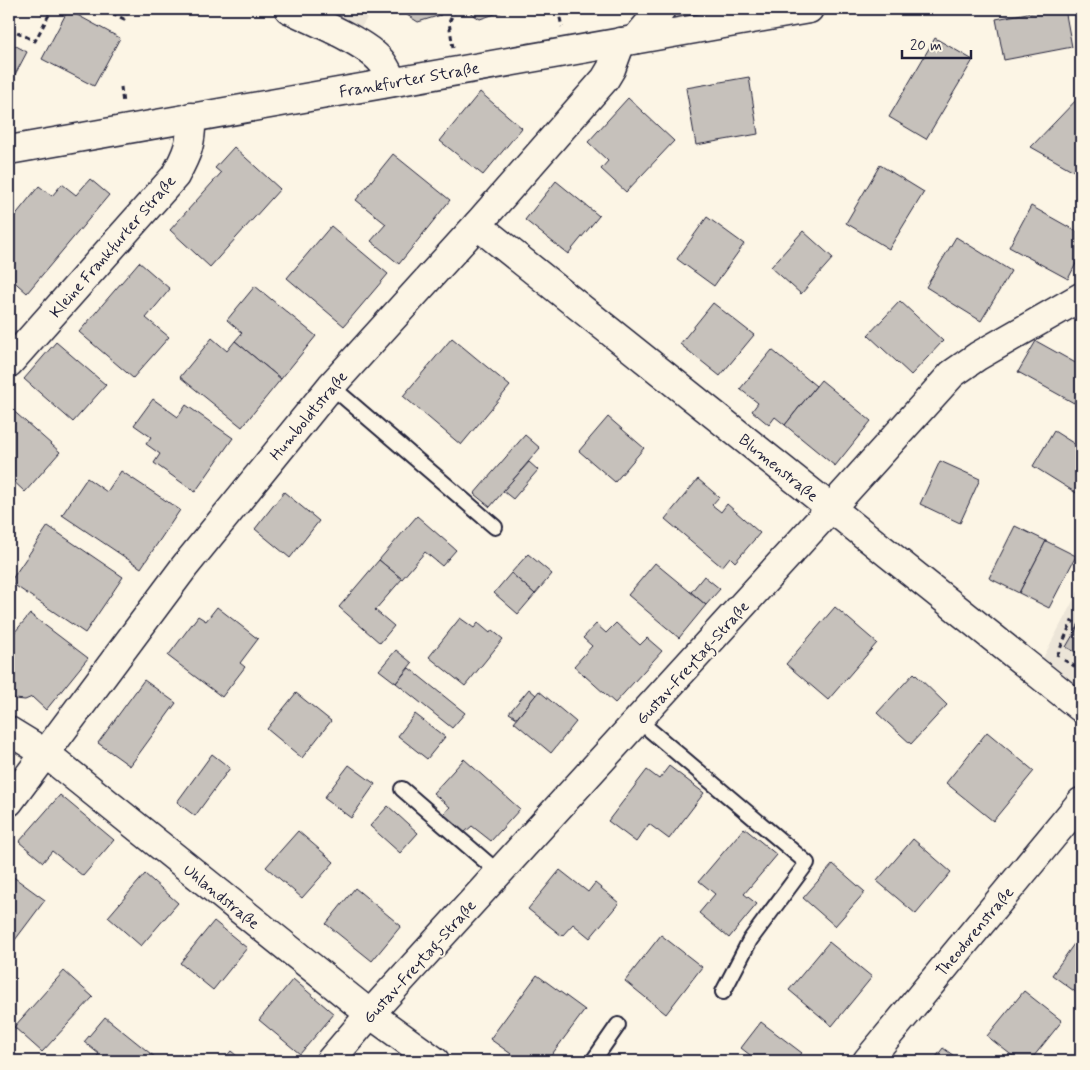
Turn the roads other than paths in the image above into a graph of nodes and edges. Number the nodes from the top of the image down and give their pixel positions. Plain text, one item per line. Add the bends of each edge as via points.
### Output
1 (288, 9) edge
2 (661, 9) edge
3 (809, 9) edge
4 (687, 20) edge
5 (628, 41) junction
6 (393, 82) junction
7 (191, 118) junction
8 (9, 150) edge
9 (477, 225) junction
10 (1081, 297) edge
11 (9, 363) edge
12 (331, 386) junction
13 (832, 508) junction
14 (495, 527) dead end
15 (1081, 708) edge
16 (638, 720) junction
17 (9, 732) edge
18 (45, 754) junction
19 (402, 789) dead end
20 (9, 802) edge
21 (1081, 802) edge
22 (499, 873) junction
23 (723, 992) dead end
24 (370, 1014) junction
25 (618, 1025) dead end
26 (330, 1061) edge
27 (435, 1061) edge
28 (594, 1061) edge
29 (867, 1061) edge

1 - 6 street via 370,52 382,62
2 - 5 street, Humboldtstraße
3 - 4 street, Frankfurter Straße
4 - 5 street, Frankfurter Straße
5 - 6 street, Frankfurter Straße
5 - 9 street, Humboldtstraße via 605,79
6 - 7 street, Frankfurter Straße
7 - 8 street, Frankfurter Straße
7 - 11 street, Kleine Frankfurter Straße via 192,136 175,176
9 - 12 street, Humboldtstraße
9 - 13 street, Blumenstraße
10 - 13 street, Gustav-Freytag-Straße via 952,374
12 - 14 lane
12 - 18 street, Humboldtstraße via 185,566
13 - 15 street, Blumenstraße
13 - 16 street, Gustav-Freytag-Straße
16 - 22 street, Gustav-Freytag-Straße
16 - 23 lane via 806,863 750,940
17 - 18 street, Uhlandstraße
18 - 20 street, Humboldtstraße
18 - 24 street, Uhlandstraße
19 - 22 lane
21 - 29 street, Theodorenstraße
22 - 24 street, Gustav-Freytag-Straße
24 - 26 street, Gustav-Freytag-Straße
24 - 27 street, Uhlandstraße
25 - 28 lane

